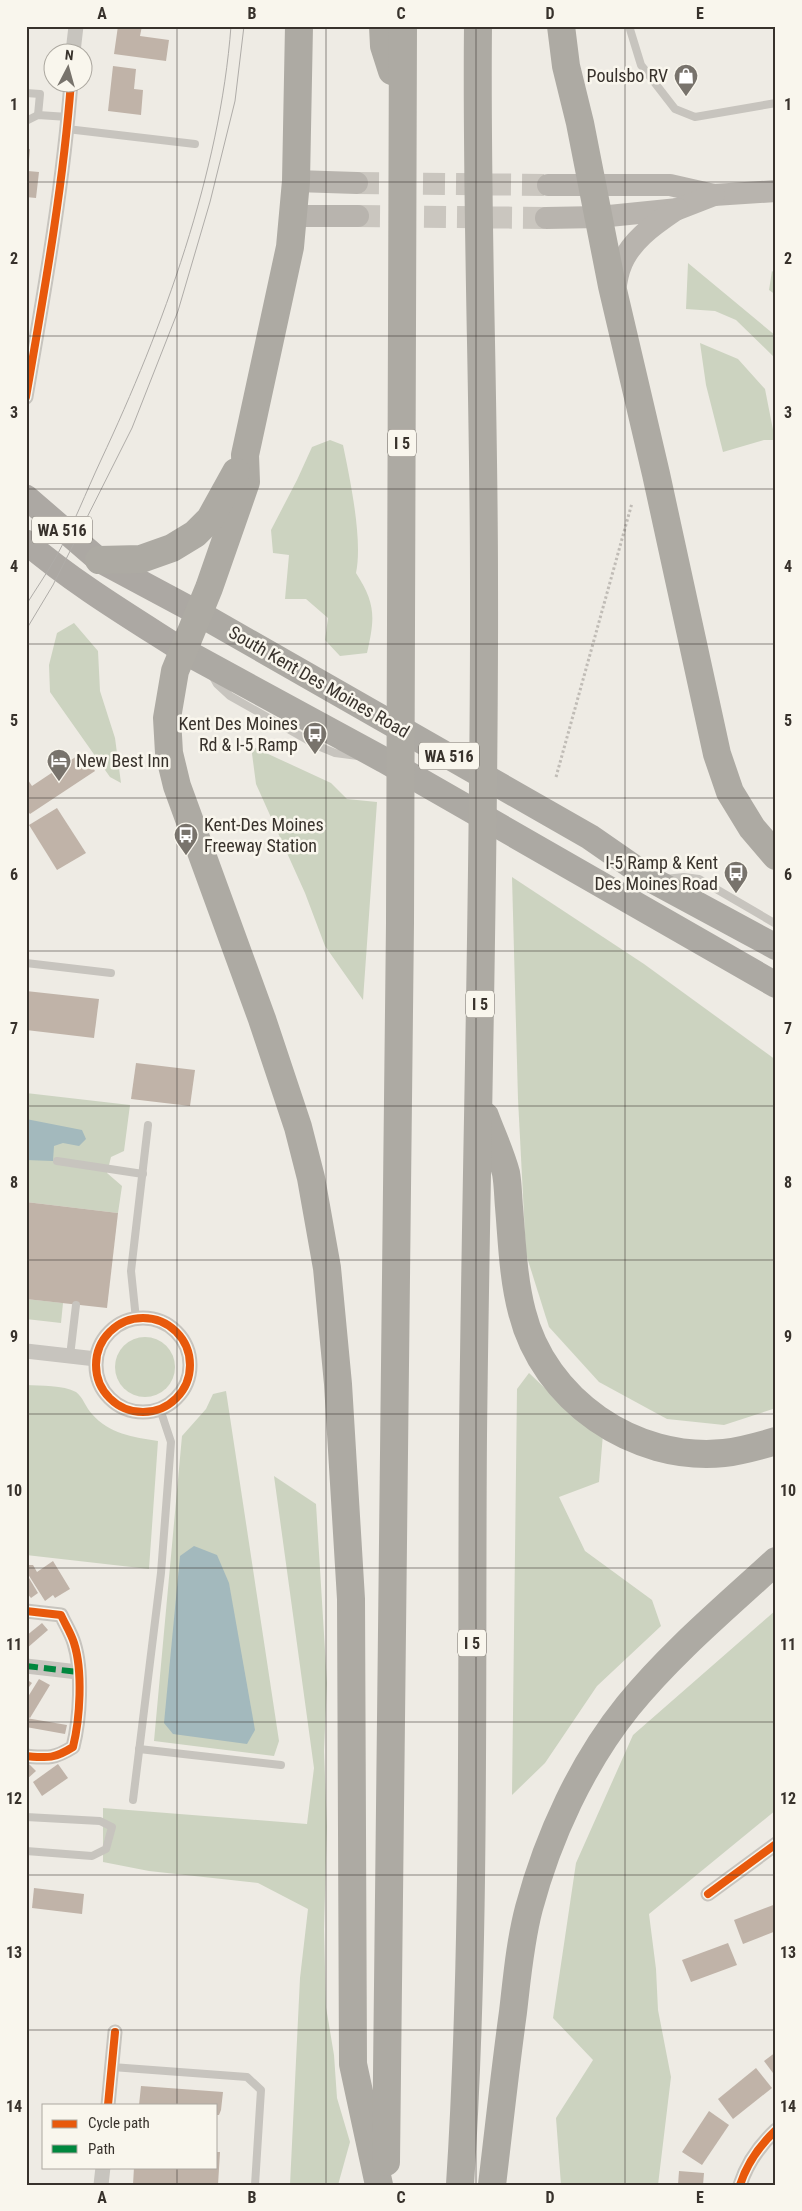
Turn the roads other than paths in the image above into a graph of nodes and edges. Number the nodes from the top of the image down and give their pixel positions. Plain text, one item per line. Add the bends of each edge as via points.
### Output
1 (76, 26) edge
2 (299, 26) edge
3 (384, 26) edge
4 (403, 26) edge
5 (478, 26) edge
6 (561, 26) edge
7 (629, 26) edge
8 (75, 42) edge
9 (70, 92) edge
10 (26, 93) edge
11 (776, 103) edge
12 (402, 113) junction
13 (38, 115) junction
14 (26, 121) edge
15 (68, 123) junction
16 (195, 144) dead end
17 (296, 181) junction
18 (357, 183) tunnel mouth
19 (548, 185) tunnel mouth
20 (592, 185) junction
21 (776, 191) edge
22 (714, 195) junction
23 (678, 209) junction
24 (293, 216) junction
25 (358, 216) tunnel mouth
26 (599, 217) junction
27 (546, 218) tunnel mouth
28 (614, 296) junction
29 (26, 397) edge
30 (245, 455) junction
31 (26, 497) edge
32 (26, 542) edge
33 (36, 558) edge
34 (99, 560) junction
35 (198, 613) junction
36 (193, 656) junction
37 (776, 856) edge
38 (652, 880) junction
39 (776, 924) edge
40 (776, 947) edge
41 (26, 963) edge
42 (111, 973) dead end
43 (776, 984) edge
44 (479, 1101) junction
45 (148, 1125) dead end
46 (57, 1162) dead end
47 (143, 1174) junction
48 (76, 1305) dead end
49 (136, 1319) junction
50 (26, 1351) edge
51 (70, 1356) junction
52 (96, 1359) junction
53 (160, 1409) junction
54 (776, 1441) edge
55 (776, 1561) edge
56 (26, 1611) edge
57 (26, 1666) edge
58 (78, 1672) junction
59 (139, 1748) junction
60 (26, 1756) edge
61 (281, 1765) dead end
62 (133, 1800) dead end
63 (26, 1817) edge
64 (776, 1844) edge
65 (26, 1851) edge
66 (708, 1894) dead end
67 (115, 2032) dead end
68 (112, 2066) junction
69 (108, 2104) edge
70 (776, 2130) edge
71 (102, 2168) edge
72 (101, 2185) edge
73 (255, 2185) edge
74 (379, 2185) edge
75 (386, 2185) edge
76 (460, 2185) edge
77 (492, 2185) edge
78 (740, 2185) edge

1 - 8 street
2 - 17 highway
3 - 12 highway via 384,46
4 - 12 highway, I 5
5 - 44 highway, I 5 via 484,580
6 - 20 highway via 566,66
7 - 11 lane via 641,66 675,109 695,117
9 - 15 street
10 - 13 lane via 40,94
12 - 75 highway, I 5 via 400,852
13 - 14 lane
13 - 15 lane
15 - 16 lane via 117,134
15 - 29 street via 47,280
17 - 18 main road
17 - 24 highway
19 - 20 main road
20 - 22 main road via 670,185
20 - 26 highway
21 - 22 main road
22 - 23 main road
23 - 26 main road
23 - 28 main road via 642,235 625,258
24 - 25 main road
24 - 30 highway via 290,247
26 - 27 main road
26 - 28 highway
28 - 37 highway via 717,754 730,792 752,828
30 - 34 highway via 210,520 195,534 172,548 141,559
30 - 35 highway via 246,482
31 - 34 main road, South Kent Des Moines Road / WA 516
32 - 33 main road, South Kent Des Moines Road / WA 516
33 - 36 main road, South Kent Des Moines Road / WA 516
34 - 35 main road, South Kent Des Moines Road / WA 516
35 - 36 highway
35 - 38 highway, South Kent Des Moines Road / WA 516 via 582,833
36 - 43 highway, South Kent Des Moines Road / WA 516 via 384,760
36 - 74 highway via 174,671 167,718 169,753 205,867 298,1127 327,1268 338,1384 351,1599 353,2064
38 - 39 lane via 699,879
38 - 40 highway, South Kent Des Moines Road / WA 516
41 - 42 lane
44 - 54 highway via 506,1173 516,1282 522,1312 544,1364 561,1387 583,1409 611,1428 640,1442 665,1449 723,1453
44 - 76 highway, I 5 via 473,1434 471,1871
45 - 47 lane
46 - 47 lane
47 - 49 lane via 132,1271
48 - 51 lane
49 - 52 street via 114,1327 103,1338
49 - 53 street via 161,1321 175,1330 185,1343 190,1359 189,1375 183,1390
50 - 51 street
51 - 52 street
52 - 53 street via 98,1383 117,1405 131,1411
53 - 59 lane via 172,1442
55 - 77 highway via 679,1652 628,1706 590,1763 561,1820 529,1909
56 - 58 street via 61,1615 74,1643
57 - 58 street
58 - 60 street via 78,1729 73,1747 49,1759
59 - 61 lane
59 - 62 lane
63 - 65 lane via 100,1821 112,1828 106,1849 92,1856
64 - 66 street
67 - 68 street
68 - 69 street
68 - 73 lane via 246,2077 261,2090
70 - 78 street via 753,2156
71 - 72 street

